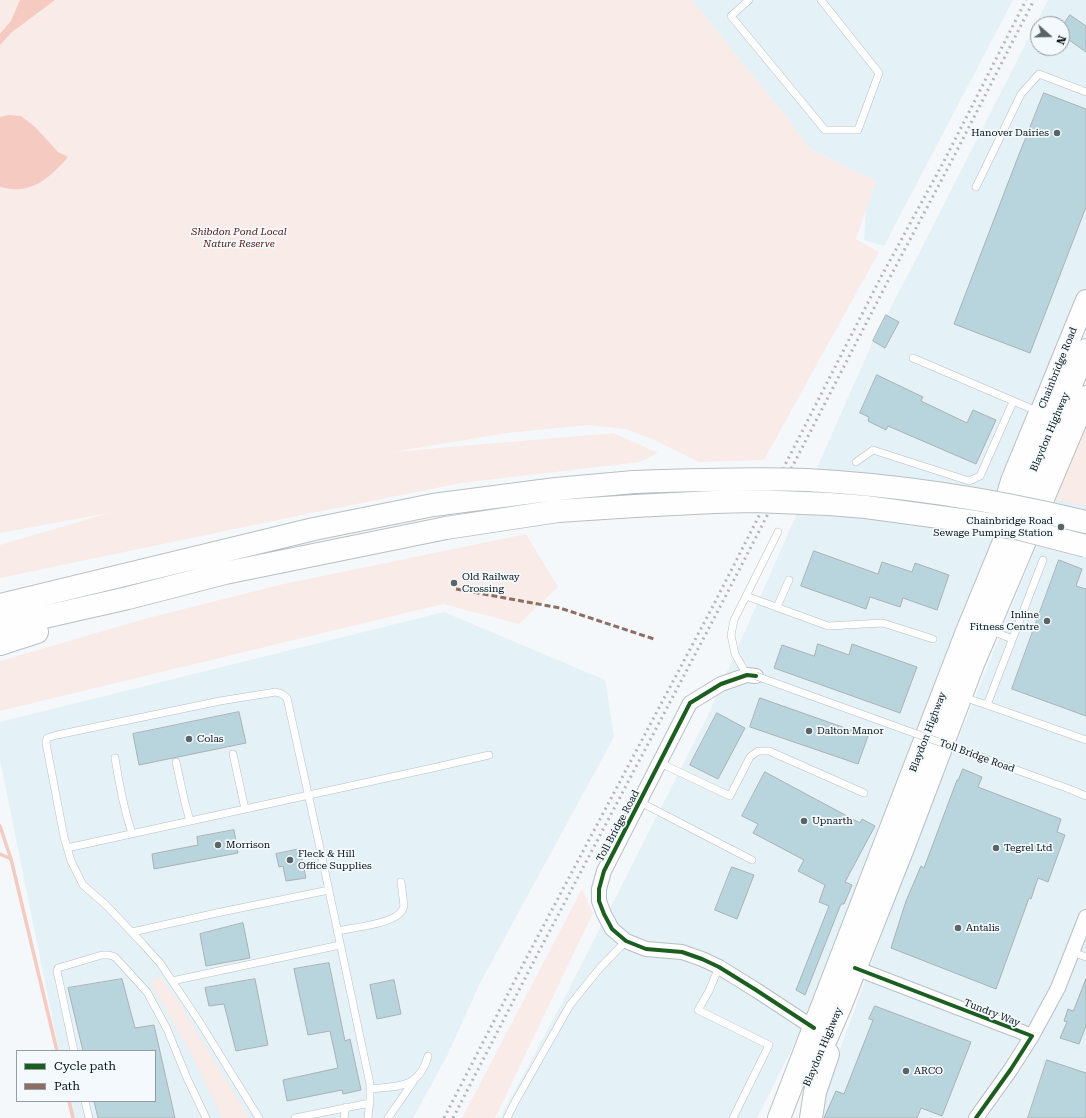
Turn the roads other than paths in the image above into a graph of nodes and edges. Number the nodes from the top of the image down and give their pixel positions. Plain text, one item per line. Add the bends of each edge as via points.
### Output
1 (749, 0) edge
2 (821, 0) edge
3 (1086, 92) edge
4 (976, 187) dead end
5 (1086, 300) edge
6 (1086, 350) edge
7 (912, 358) dead end
8 (1086, 397) edge
9 (1013, 402) junction
10 (1040, 413) junction
11 (856, 462) dead end
12 (1086, 522) edge
13 (778, 532) dead end
14 (1086, 546) edge
15 (1043, 560) dead end
16 (788, 580) dead end
17 (73, 587) junction
18 (0, 590) edge
19 (746, 596) junction
20 (128, 598) junction
21 (0, 605) edge
22 (777, 607) junction
23 (0, 627) edge
24 (988, 629) junction
25 (966, 634) junction
26 (933, 639) dead end
27 (1012, 639) junction
28 (0, 644) edge
29 (751, 676) junction
30 (960, 696) junction
31 (987, 705) junction
32 (1086, 740) edge
33 (233, 754) dead end
34 (489, 754) dead end
35 (115, 758) dead end
36 (176, 762) dead end
37 (660, 762) junction
38 (864, 793) dead end
39 (309, 795) junction
40 (1086, 796) edge
41 (640, 802) junction
42 (245, 809) junction
43 (190, 821) junction
44 (132, 834) junction
45 (67, 848) junction
46 (752, 860) dead end
47 (401, 882) dead end
48 (329, 890) junction
49 (1086, 917) edge
50 (337, 931) junction
51 (132, 932) junction
52 (626, 941) junction
53 (340, 945) junction
54 (1072, 952) junction
55 (1086, 957) edge
56 (719, 968) junction
57 (855, 968) junction
58 (172, 981) junction
59 (840, 1007) junction
60 (814, 1028) junction
61 (1032, 1036) junction
62 (74, 1050) edge
63 (428, 1056) dead end
64 (414, 1080) junction
65 (370, 1089) junction
66 (85, 1102) edge
67 (370, 1103) junction
68 (346, 1107) junction
69 (89, 1118) edge
70 (206, 1118) edge
71 (258, 1118) edge
72 (295, 1118) edge
73 (344, 1118) edge
74 (368, 1118) edge
75 (388, 1118) edge
76 (507, 1118) edge
77 (733, 1118) edge
78 (779, 1118) edge
79 (794, 1118) edge
80 (811, 1118) edge
81 (976, 1118) edge

1 - 2 lane via 731,16 824,130 858,130 879,73
3 - 4 lane via 1039,74 1021,94
5 - 10 main road, Chainbridge Road
6 - 25 main road, Blaydon Highway
7 - 9 lane
8 - 24 main road, Blaydon Highway
9 - 10 lane
9 - 11 lane via 980,476 969,481 873,450
10 - 25 main road via 1012,481
12 - 17 main road, bridge via 970,498 882,486 766,479 634,482 433,505 314,529
13 - 19 lane
14 - 20 main road, bridge via 1020,529 829,504 730,502 558,510 446,528 232,572
15 - 27 lane
16 - 22 lane
17 - 18 main road via 30,585
17 - 21 main road
19 - 22 lane
19 - 29 lane via 734,620 731,635 735,654
20 - 23 main road
20 - 28 main road via 73,621
22 - 26 lane via 828,626 883,623
24 - 27 lane
24 - 30 main road, Blaydon Highway
25 - 60 main road, Blaydon Highway
27 - 31 lane
29 - 37 street, Toll Bridge Road via 721,684 690,703
29 - 40 lane, Toll Bridge Road, bridge
30 - 31 lane
30 - 57 main road, Blaydon Highway
31 - 32 lane
33 - 42 lane
34 - 39 lane
35 - 44 lane
36 - 43 lane
37 - 38 lane via 730,796 750,757 758,751 769,751
37 - 41 street, Toll Bridge Road
39 - 42 lane
39 - 45 lane via 287,698 276,692 57,735 47,738 46,743
39 - 48 lane
41 - 46 lane
41 - 52 street, Toll Bridge Road via 604,871 599,889 604,914 612,929
42 - 43 lane
43 - 44 lane
44 - 45 lane
45 - 51 lane via 83,885
47 - 50 lane via 404,906 398,915 381,922
48 - 50 lane
48 - 51 lane
49 - 54 street
50 - 53 lane
51 - 58 lane via 160,963
52 - 56 street, Toll Bridge Road via 646,949 682,952
52 - 76 lane via 570,1005
53 - 58 lane
53 - 65 lane
54 - 55 lane
54 - 61 street via 1058,988
56 - 60 street, Toll Bridge Road
56 - 77 lane via 698,1010 769,1045
57 - 59 main road, Blaydon Highway
57 - 61 street, Tundry Way
58 - 71 lane
59 - 79 main road, Blaydon Highway
59 - 80 main road via 831,1046 815,1092
60 - 78 main road, Blaydon Highway
61 - 81 street
62 - 70 lane via 58,968 102,955 115,957 147,992 167,1029
63 - 64 lane via 424,1068
64 - 65 lane via 407,1085
64 - 75 lane
65 - 67 lane
66 - 69 lane
67 - 68 lane
67 - 74 lane
68 - 72 lane
68 - 73 lane

